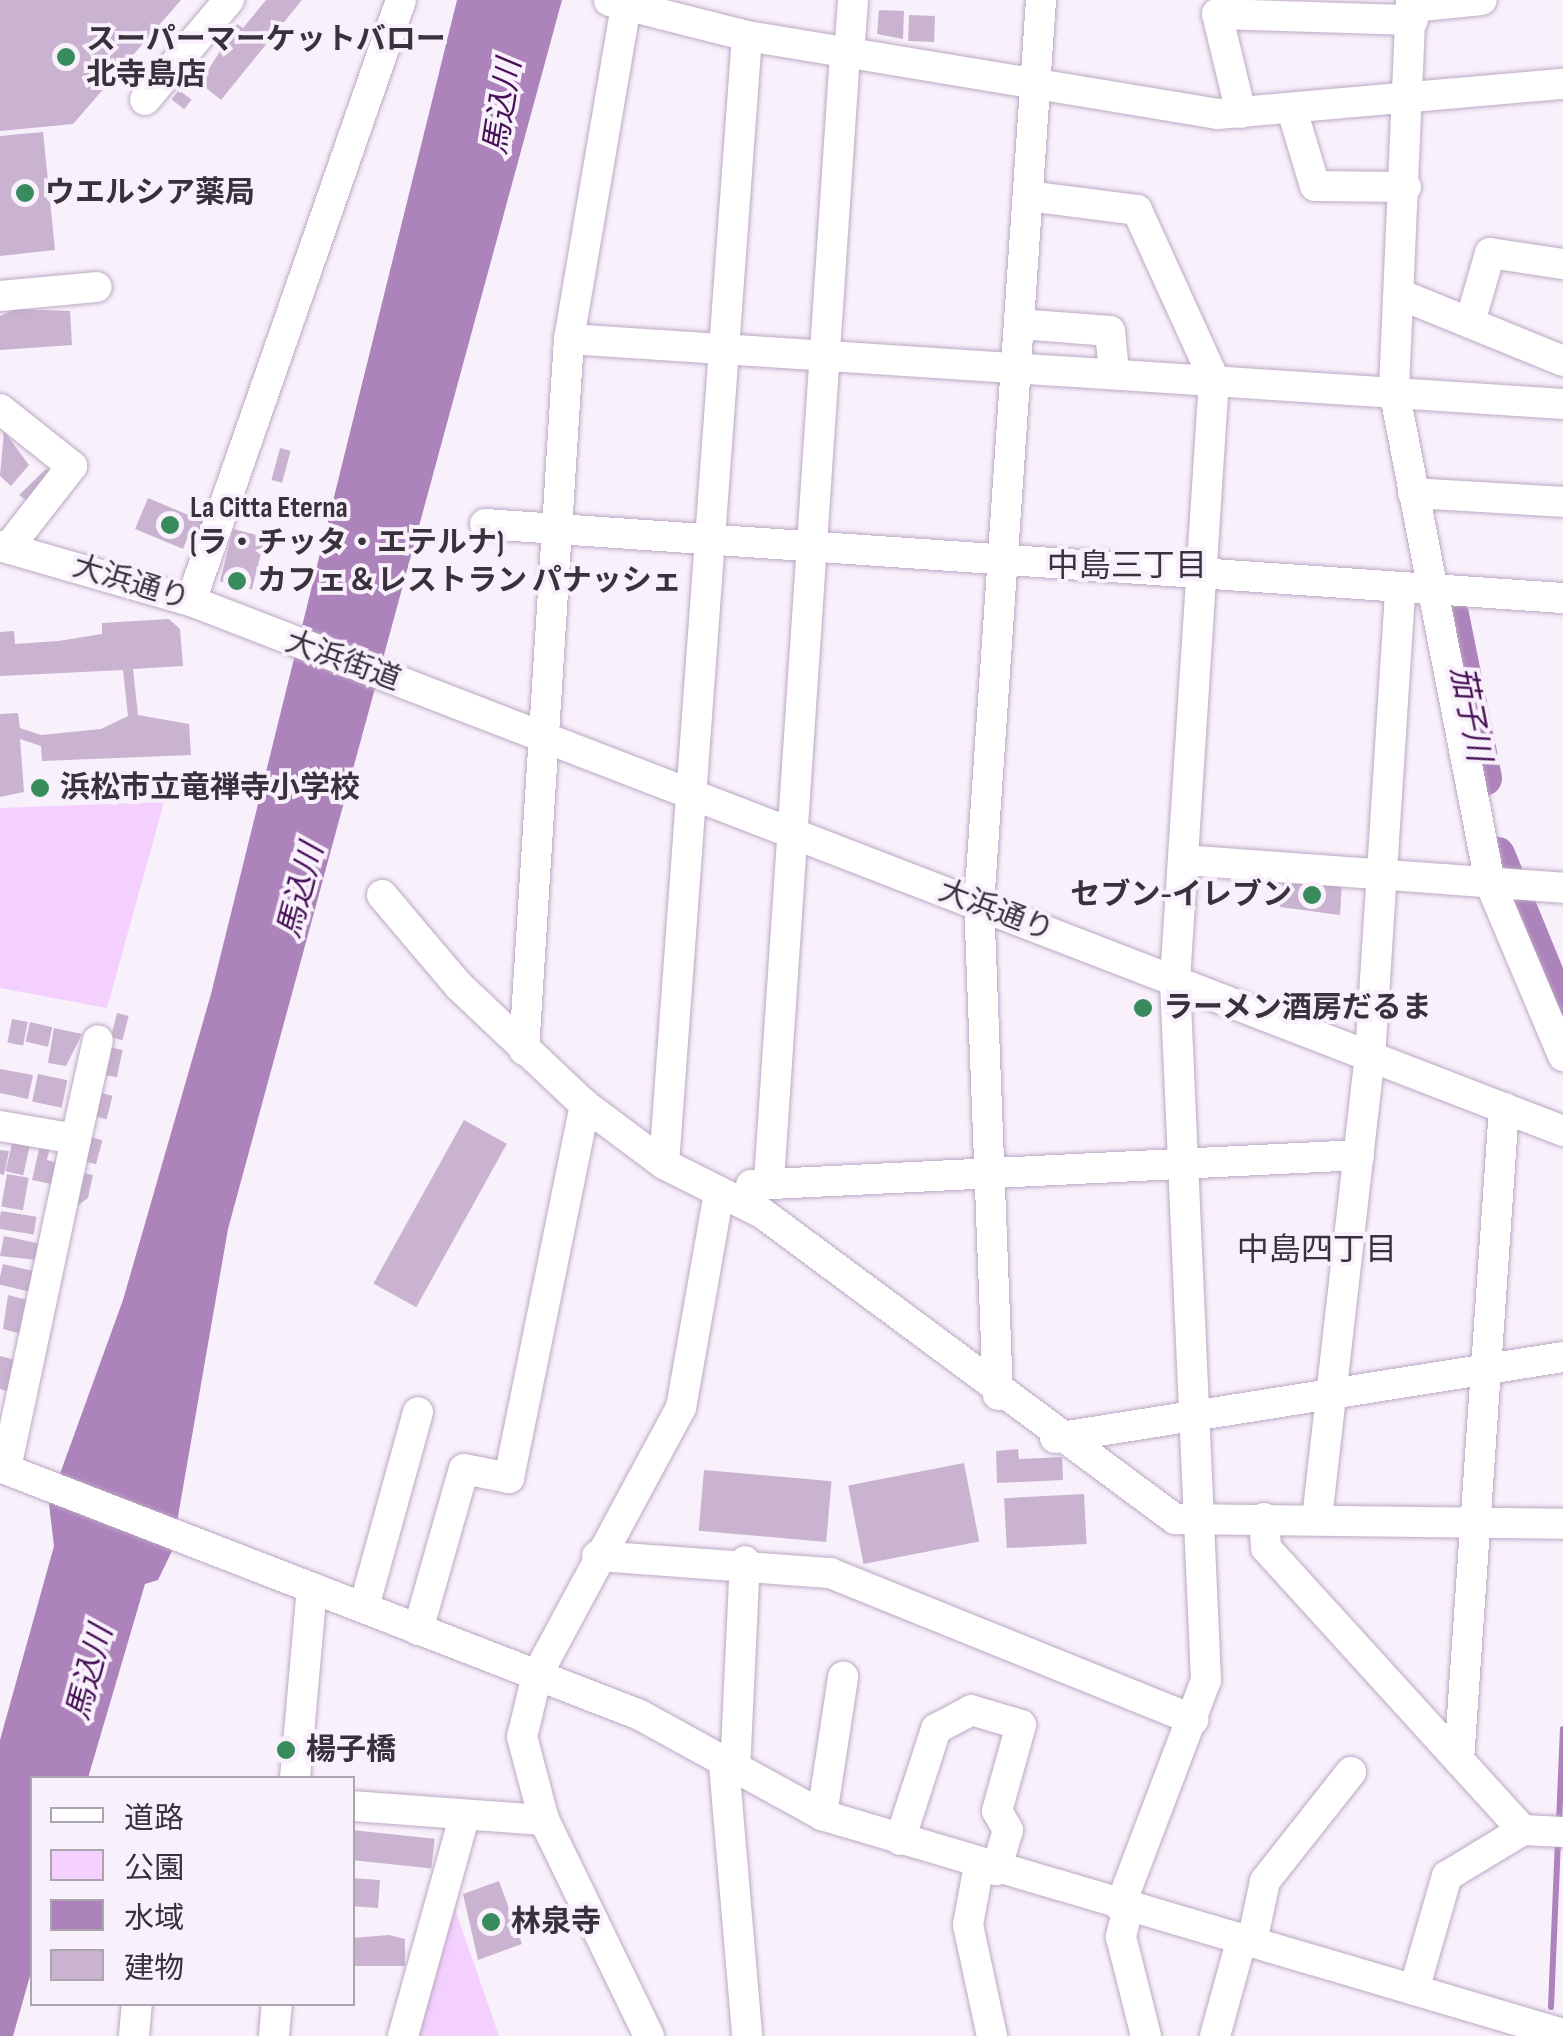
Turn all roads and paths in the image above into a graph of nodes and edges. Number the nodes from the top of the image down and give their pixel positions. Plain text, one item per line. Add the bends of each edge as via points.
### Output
1 (229, 0) edge
2 (402, 0) edge
3 (852, 0) edge
4 (1041, 0) edge
5 (1482, 0) edge
6 (618, 2) edge
7 (1416, 8) edge
8 (747, 36) junction
9 (847, 54) junction
10 (1563, 84) edge
11 (1034, 86) junction
12 (1418, 94) junction
13 (146, 100) dead end
14 (1292, 110) junction
15 (1240, 113) junction
16 (1406, 188) junction
17 (1028, 196) junction
18 (1563, 264) edge
19 (98, 287) dead end
20 (1398, 294) junction
21 (0, 296) edge
22 (1470, 322) junction
23 (1019, 324) junction
24 (570, 338) junction
25 (717, 349) junction
26 (830, 357) junction
27 (1563, 361) edge
28 (1016, 365) junction
29 (1114, 372) junction
30 (1214, 379) junction
31 (1394, 390) junction
32 (1563, 404) edge
33 (0, 409) edge
34 (1414, 493) junction
35 (1563, 502) edge
36 (485, 524) dead end
37 (558, 526) junction
38 (708, 536) junction
39 (809, 545) junction
40 (4, 548) edge
41 (1004, 558) junction
42 (1205, 571) junction
43 (1400, 587) junction
44 (1432, 589) junction
45 (1563, 598) edge
46 (191, 601) junction
47 (257, 629) joint
48 (429, 693) joint
49 (543, 736) junction
50 (690, 792) junction
51 (791, 831) junction
52 (1184, 860) junction
53 (1384, 878) junction
54 (1490, 882) junction
55 (1563, 888) edge
56 (382, 895) dead end
57 (978, 905) junction
58 (1174, 981) junction
59 (98, 1040) dead end
60 (524, 1050) junction
61 (1563, 1056) edge
62 (1370, 1057) junction
63 (585, 1106) junction
64 (1504, 1108) junction
65 (0, 1126) edge
66 (1563, 1131) edge
67 (76, 1139) junction
68 (1359, 1156) junction
69 (664, 1164) junction
70 (1184, 1164) junction
71 (991, 1172) junction
72 (769, 1181) junction
73 (719, 1192) junction
74 (1563, 1358) edge
75 (1484, 1370) junction
76 (998, 1395) junction
77 (1328, 1395) junction
78 (418, 1412) dead end
79 (1196, 1417) junction
80 (1056, 1438) junction
81 (9, 1471) edge
82 (1201, 1518) junction
83 (1264, 1518) junction
84 (1317, 1519) junction
85 (1474, 1522) junction
86 (1563, 1524) edge
87 (598, 1556) junction
88 (745, 1561) junction
89 (312, 1588) junction
90 (364, 1607) junction
91 (418, 1630) junction
92 (537, 1675) junction
93 (843, 1677) dead end
94 (1193, 1720) junction
95 (1459, 1760) junction
96 (729, 1768) junction
97 (1352, 1772) dead end
98 (295, 1776) edge
99 (355, 1806) edge
100 (822, 1815) junction
101 (464, 1817) junction
102 (544, 1820) junction
103 (1522, 1830) junction
104 (1563, 1832) edge
105 (900, 1840) junction
106 (988, 1868) junction
107 (1124, 1907) junction
108 (1247, 1940) junction
109 (1414, 1990) junction
110 (138, 2006) edge
111 (277, 2006) edge
112 (1550, 2033) edge
113 (134, 2036) edge
114 (274, 2036) edge
115 (403, 2036) edge
116 (649, 2036) edge
117 (747, 2036) edge
118 (992, 2036) edge
119 (1146, 2036) edge
120 (1215, 2036) edge

1 - 13 street
2 - 46 street
3 - 9 street
4 - 11 street
5 - 7 street
6 - 8 street
6 - 24 street
7 - 12 street
7 - 15 street via 1217,14
8 - 9 street
8 - 25 street
9 - 11 street
9 - 26 street
10 - 12 street
11 - 15 street
11 - 17 street
12 - 14 street
12 - 16 street
14 - 15 street
14 - 16 street via 1315,186
16 - 20 street
17 - 23 street
17 - 30 street via 1137,210
18 - 22 street via 1490,253
19 - 21 street
20 - 22 street
20 - 31 street
22 - 27 street
23 - 28 street
23 - 29 street via 1110,331
24 - 25 street
24 - 37 street
25 - 26 street
25 - 38 street
26 - 28 street
26 - 39 street
28 - 29 street
28 - 41 street
29 - 30 street
30 - 31 street
30 - 42 street
31 - 32 street
31 - 34 street
33 - 40 street via 72,466
34 - 35 street
34 - 44 street
36 - 37 street
37 - 38 street
37 - 49 street
38 - 39 street
38 - 50 street
39 - 41 street
39 - 51 street
40 - 46 street, 大浜通り
41 - 42 street
41 - 57 street
42 - 43 street
42 - 52 street
43 - 44 street
43 - 53 street
44 - 45 street
44 - 54 street
46 - 47 street, 大浜通り
47 - 48 street, 大浜街道
48 - 49 street, 大浜通り
49 - 50 street, 大浜通り
49 - 60 street
50 - 51 street, 大浜通り
50 - 69 street
51 - 57 street, 大浜通り
51 - 72 street
52 - 53 street
52 - 58 street
53 - 54 street
53 - 62 street
54 - 55 street
54 - 61 street
56 - 60 street
57 - 58 street, 大浜通り
57 - 71 street
58 - 62 street, 大浜通り
58 - 70 street
59 - 67 street
60 - 63 street
62 - 64 street, 大浜通り
62 - 68 street
63 - 69 street
63 - 91 street via 508,1478 464,1469
64 - 66 street, 大浜通り
64 - 75 street
65 - 67 street
67 - 81 street
68 - 70 street
68 - 77 street
69 - 73 street
70 - 71 street
70 - 79 street
71 - 72 street
71 - 76 street
72 - 73 street
73 - 76 street via 762,1213
73 - 87 street via 681,1408
74 - 75 street
75 - 77 street
75 - 85 street
76 - 80 street
77 - 79 street
77 - 84 street
78 - 90 street
79 - 80 street
79 - 82 street
80 - 82 street via 1174,1519
81 - 89 street
82 - 83 street
82 - 94 street via 1206,1680
83 - 84 street
83 - 95 street via 1266,1548
84 - 85 street
85 - 86 street
85 - 95 street
87 - 88 street
87 - 92 street
88 - 94 street via 830,1572
88 - 96 street
89 - 90 street
89 - 98 street
90 - 91 street
91 - 92 street
92 - 96 street via 640,1716
92 - 102 street via 522,1737
93 - 100 street
94 - 107 street
95 - 103 street
96 - 100 street
96 - 117 street
97 - 108 street via 1264,1880
99 - 101 street
100 - 105 street
101 - 102 street
101 - 115 street
102 - 116 street
103 - 104 street
103 - 109 street via 1447,1876
105 - 106 street
105 - 106 street via 936,1728 970,1710 1022,1725 997,1811 1008,1830
106 - 107 street
106 - 118 street via 968,1925
107 - 108 street
107 - 119 street via 1121,1937
108 - 109 street
108 - 120 street
109 - 112 street
110 - 113 street
111 - 114 street

